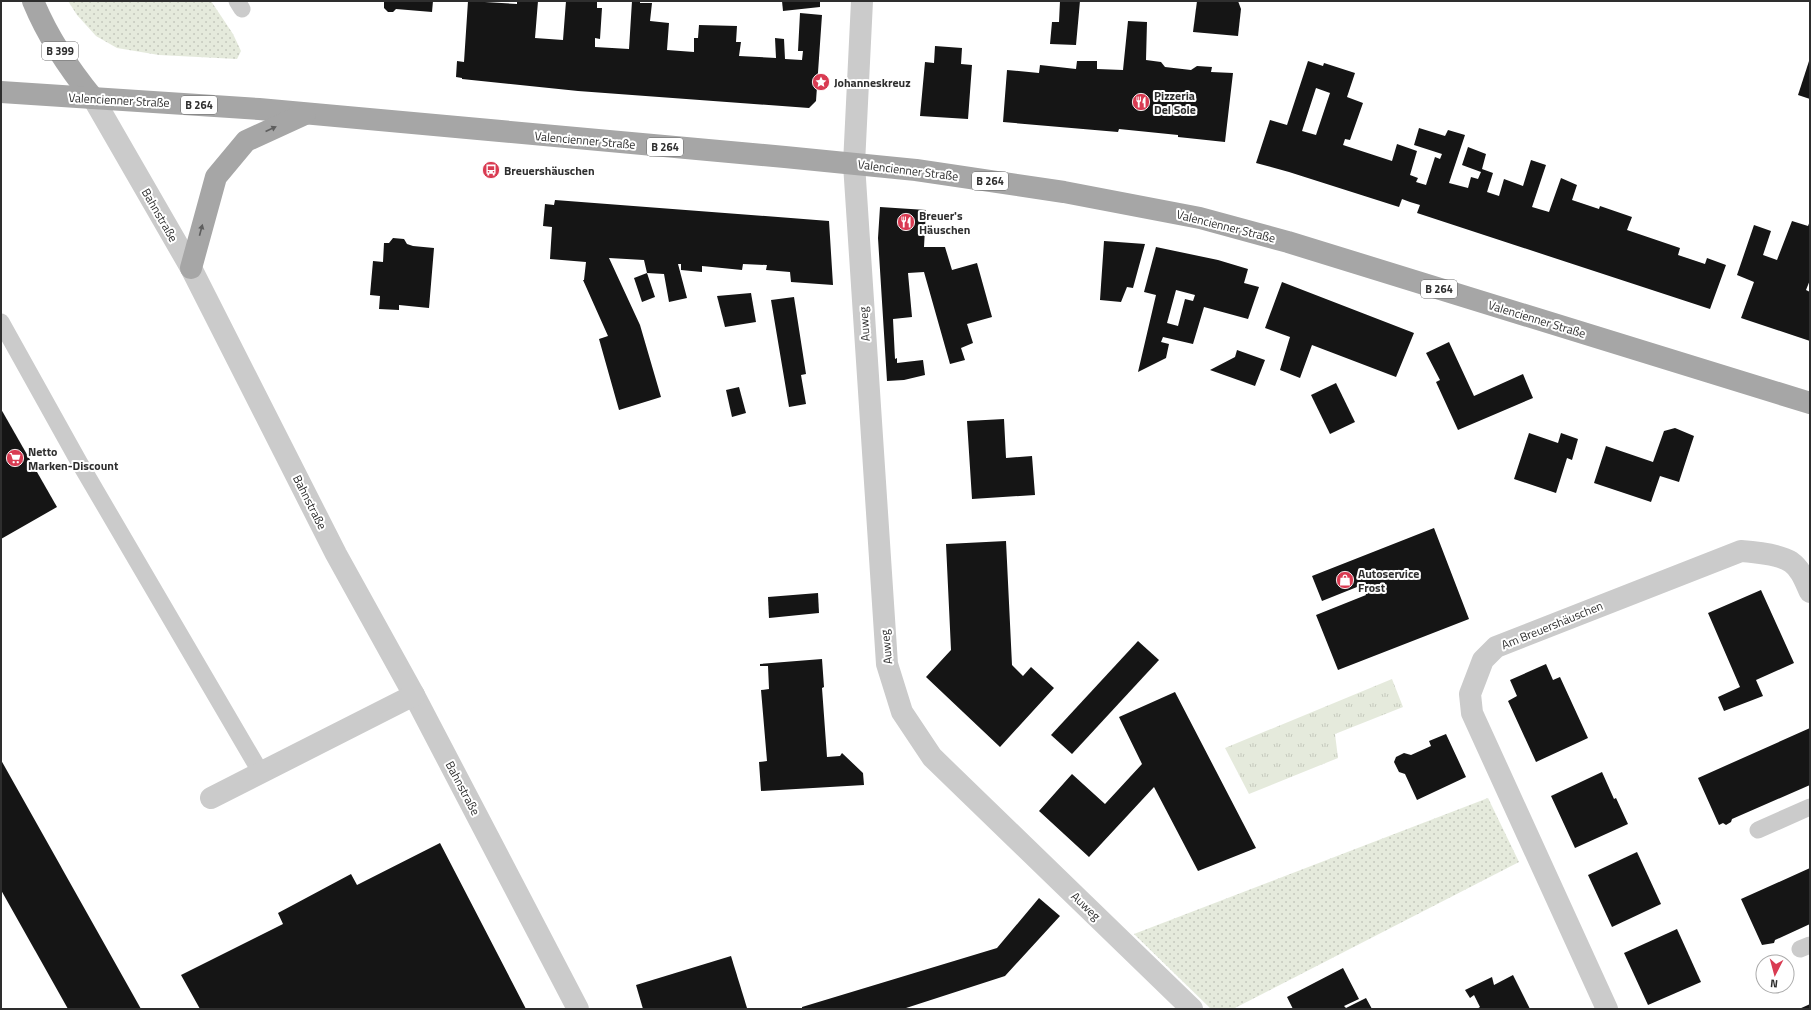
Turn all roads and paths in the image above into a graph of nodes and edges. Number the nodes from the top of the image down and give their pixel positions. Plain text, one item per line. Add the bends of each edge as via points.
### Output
1 (33, 1) edge
2 (862, 1) edge
3 (1, 92) edge
4 (93, 98) junction
5 (306, 114) junction
6 (854, 164) junction
7 (191, 268) junction
8 (1, 322) edge
9 (1810, 403) edge
10 (1810, 592) edge
11 (414, 695) junction
12 (261, 773) junction
13 (211, 798) dead end
14 (1810, 807) edge
15 (1758, 830) dead end
16 (578, 1009) edge
17 (1192, 1009) edge
18 (1607, 1009) edge

1 - 4 main road, Bahnstraße / B 399 via 47,30
2 - 6 street, Auweg
3 - 4 main road, Valencienner Straße / B 264
4 - 5 main road, Valencienner Straße / B 264
4 - 7 street, Bahnstraße
5 - 6 main road, Valencienner Straße / B 264
7 -> 5 main road via 216,177 246,141
6 - 9 main road, Valencienner Straße / B 264 via 916,170 1056,191 1200,218 1288,242
6 - 17 street, Auweg via 887,664 902,712 932,757
7 - 11 street, Bahnstraße via 336,554
8 - 12 lane via 79,462
10 - 18 street, Am Breuershäuschen via 1803,576 1791,562 1764,553 1741,550 1496,647 1483,660 1470,694 1472,714
11 - 12 street
11 - 16 street, Bahnstraße
12 - 13 street
14 - 15 lane

